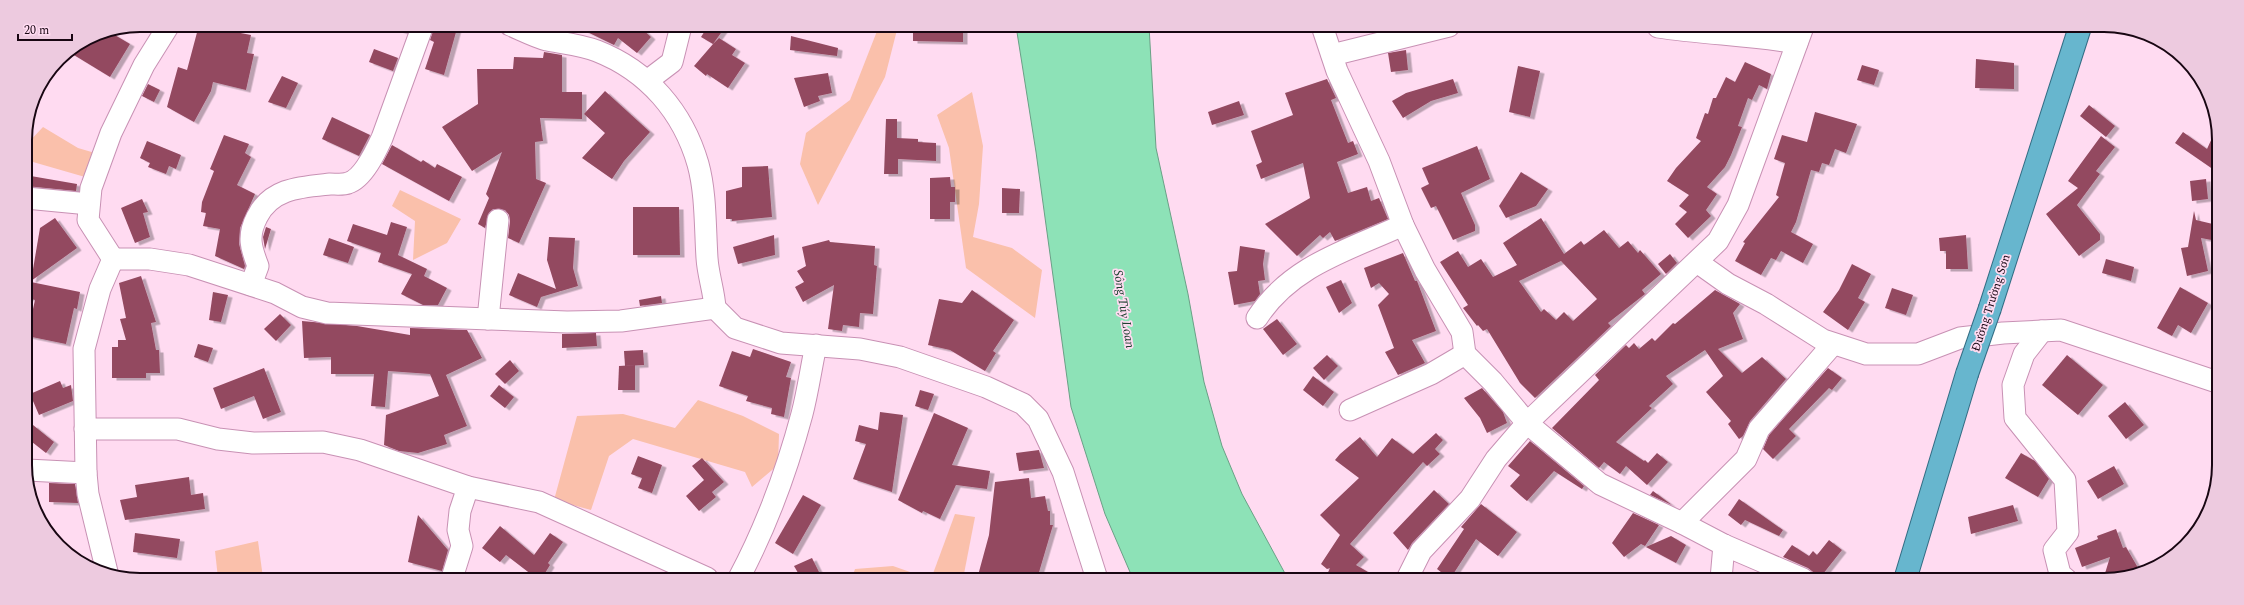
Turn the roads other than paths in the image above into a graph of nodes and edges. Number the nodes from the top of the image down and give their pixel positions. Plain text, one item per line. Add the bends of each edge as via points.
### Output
1 (165, 32) edge
2 (420, 32) edge
3 (528, 32) edge
4 (680, 32) edge
5 (1323, 32) edge
6 (1425, 32) edge
7 (1689, 32) edge
8 (2078, 32) edge
9 (1800, 35) edge
10 (1332, 55) junction
11 (647, 81) junction
12 (32, 199) edge
13 (89, 204) junction
14 (498, 220) dead end
15 (1403, 225) junction
16 (113, 259) junction
17 (1697, 262) junction
18 (251, 285) junction
19 (715, 308) junction
20 (1257, 318) dead end
21 (488, 319) junction
22 (2042, 331) junction
23 (1834, 344) junction
24 (816, 345) junction
25 (1465, 354) junction
26 (2212, 380) edge
27 (1350, 410) dead end
28 (1527, 423) junction
29 (85, 429) junction
30 (32, 470) edge
31 (86, 473) junction
32 (468, 487) junction
33 (1682, 523) junction
34 (1724, 545) junction
35 (106, 567) edge
36 (454, 573) edge
37 (696, 573) edge
38 (742, 573) edge
39 (1095, 573) edge
40 (1410, 573) edge
41 (1722, 573) edge
42 (1787, 573) edge
43 (1907, 573) edge
44 (2060, 573) edge

1 - 13 street via 144,65 111,134 91,188
2 - 18 street via 382,138 374,155 358,176 349,183 288,190 273,196 261,208 252,227 250,246 258,266
3 - 11 street via 545,39 596,50 629,66
4 - 11 street via 672,62
5 - 10 street
6 - 10 street
7 - 9 street via 1762,37
8 - 43 highway, Đường Trường Sơn, bridge via 1967,374
9 - 17 street via 1738,205 1718,241
10 - 15 street via 1379,161
11 - 19 street via 679,119 698,165
12 - 13 street
13 - 16 street via 88,220
14 - 21 street
15 - 20 street via 1326,258 1303,271 1268,301
15 - 25 street via 1425,270 1462,332
16 - 18 street via 150,258 189,265
16 - 29 street via 100,289 84,349
17 - 23 street via 1728,284
17 - 28 street
18 - 21 street via 275,293 302,307 327,313
19 - 21 street via 622,321
19 - 24 street via 735,328 781,343
22 - 23 street via 1960,338 1918,354 1866,354
22 - 26 street via 2061,330
22 - 44 street via 2024,354 2013,385 2015,418 2065,480 2068,532 2054,550
23 - 33 street via 1759,429 1746,460
24 - 38 street via 802,414 781,481 756,546
24 - 39 street via 860,349 900,357 986,387 1022,404 1038,419 1063,472
25 - 27 street via 1431,374
25 - 28 street via 1493,382
28 - 33 street via 1600,484
28 - 40 street via 1496,459 1470,499 1421,551
29 - 31 street
29 - 32 street via 178,429 218,439 253,443 323,442 360,450
30 - 31 street
31 - 35 street via 88,494
32 - 36 street via 460,511 458,530 462,546
32 - 37 street via 539,502
33 - 34 street
34 - 41 street
34 - 42 street

